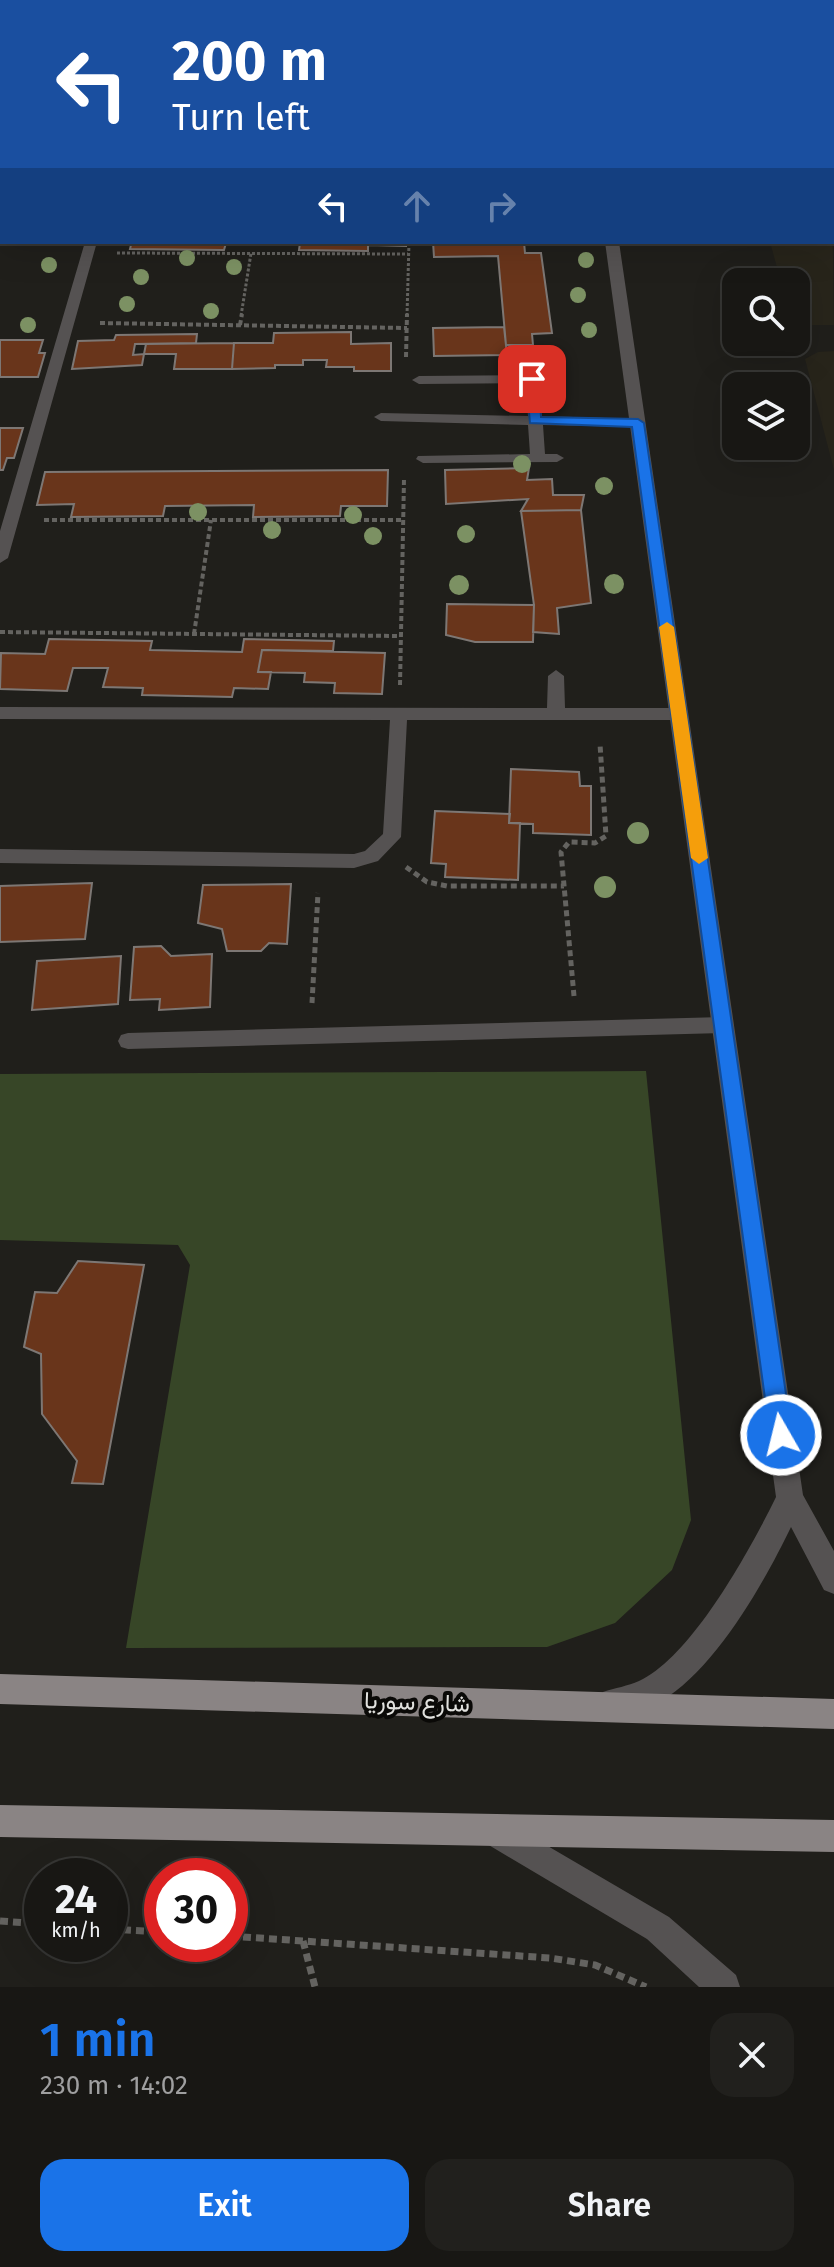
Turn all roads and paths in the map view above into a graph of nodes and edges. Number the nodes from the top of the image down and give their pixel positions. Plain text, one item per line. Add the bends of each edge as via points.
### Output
1 (612, 244) edge
2 (89, 247) edge
3 (251, 253) junction
4 (408, 254) dead end
5 (68, 323) junction
6 (240, 325) junction
7 (407, 328) dead end
8 (532, 379) junction
9 (559, 379) dead end
10 (419, 380) dead end
11 (381, 417) dead end
12 (535, 421) junction
13 (638, 423) junction
14 (538, 458) junction
15 (557, 458) dead end
16 (423, 459) dead end
17 (11, 520) junction
18 (211, 520) junction
19 (403, 520) dead end
20 (0, 558) edge
21 (0, 632) edge
22 (194, 634) junction
23 (400, 636) dead end
24 (556, 676) dead end
25 (0, 713) edge
26 (399, 714) junction
27 (556, 714) junction
28 (597, 714) junction
29 (679, 714) junction
30 (384, 848) junction
31 (0, 856) edge
32 (320, 860) junction
33 (564, 886) junction
34 (723, 1025) junction
35 (577, 1029) junction
36 (310, 1036) junction
37 (128, 1041) dead end
38 (790, 1498) junction
39 (834, 1580) edge
40 (0, 1689) edge
41 (600, 1707) junction
42 (834, 1714) edge
43 (0, 1821) edge
44 (494, 1830) junction
45 (834, 1836) edge
46 (0, 1921) edge
47 (24, 1923) edge
48 (248, 1937) edge
49 (303, 1941) junction
50 (315, 1987) edge
51 (646, 1987) edge
52 (724, 1987) edge

1 - 13 street
2 - 3 path
2 - 5 lane
3 - 4 path
3 - 6 path
5 - 6 path
5 - 17 lane
6 - 7 path
8 - 9 lane
8 - 10 lane
8 - 12 lane
11 - 12 lane
12 - 13 lane
12 - 14 lane
13 - 29 street
14 - 15 lane
14 - 16 lane
17 - 18 path
17 - 20 lane
18 - 19 path
18 - 22 path
21 - 22 path
22 - 23 path
24 - 27 lane
25 - 26 lane
26 - 27 lane
26 - 30 lane via 395,825
27 - 28 lane
28 - 29 lane
28 - 33 path via 607,832 600,842 564,845
29 - 34 street
30 - 32 lane via 354,861
30 - 33 path via 418,877 438,885
31 - 32 lane
32 - 36 path
33 - 35 path
34 - 35 lane
34 - 38 street
35 - 36 lane
36 - 37 lane
38 - 39 street
38 - 41 street via 735,1600 697,1647 653,1690
40 - 41 main road, شارع سوريا
41 - 42 main road, شارع سوريا
43 - 44 main road
44 - 45 main road
44 - 52 street via 658,1928
46 - 47 path
48 - 49 path
49 - 50 path
49 - 51 path via 550,1958 595,1965

